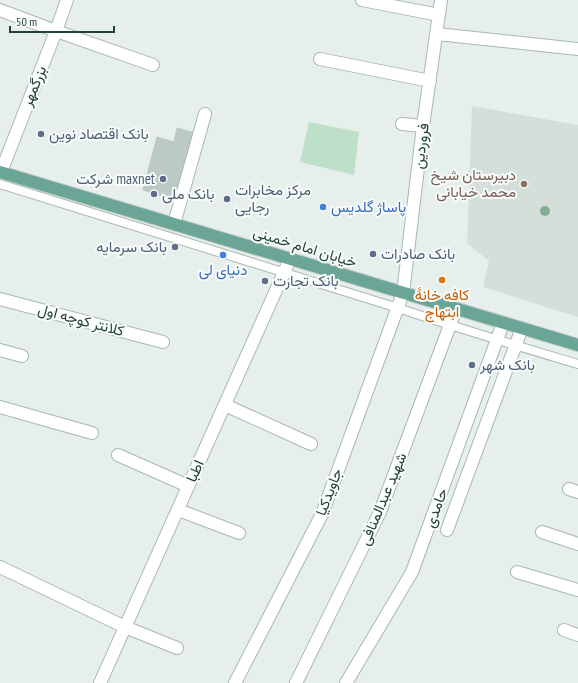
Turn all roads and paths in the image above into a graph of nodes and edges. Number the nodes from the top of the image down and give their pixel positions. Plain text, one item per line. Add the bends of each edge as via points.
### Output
1 (67, 0) edge
2 (362, 0) edge
3 (441, 0) edge
4 (0, 10) edge
5 (439, 15) junction
6 (56, 31) junction
7 (437, 34) junction
8 (578, 48) edge
9 (320, 59) dead end
10 (153, 65) dead end
11 (430, 81) junction
12 (205, 114) dead end
13 (402, 124) dead end
14 (423, 126) junction
15 (0, 172) edge
16 (0, 184) edge
17 (174, 224) junction
18 (290, 259) junction
19 (284, 273) junction
20 (403, 293) junction
21 (0, 299) edge
22 (398, 308) junction
23 (456, 309) junction
24 (504, 323) junction
25 (450, 325) junction
26 (522, 328) junction
27 (498, 339) junction
28 (162, 342) dead end
29 (516, 345) junction
30 (578, 345) edge
31 (0, 350) edge
32 (22, 356) dead end
33 (578, 364) edge
34 (225, 405) junction
35 (0, 407) edge
36 (92, 433) dead end
37 (311, 444) dead end
38 (118, 455) dead end
39 (188, 486) junction
40 (178, 510) junction
41 (447, 530) dead end
42 (542, 532) dead end
43 (239, 533) dead end
44 (578, 544) edge
45 (0, 567) edge
46 (517, 572) dead end
47 (578, 590) edge
48 (125, 627) junction
49 (564, 630) dead end
50 (578, 635) edge
51 (176, 648) dead end
52 (100, 683) edge
53 (235, 683) edge
54 (296, 683) edge
55 (346, 683) edge

1 - 6 street, بزرگمهر
2 - 5 street
3 - 5 street, فروردین
4 - 6 street
5 - 7 street, فروردین
6 - 10 street
6 - 15 street, بزرگمهر
7 - 8 street
7 - 11 street, فروردین
9 - 11 street
11 - 14 street, فروردین
12 - 17 street
13 - 14 street
14 - 20 street, فروردین
15 - 17 main road, خیابان امام خمینی
16 - 19 lane
17 - 18 main road, خیابان امام خمینی
18 - 19 street, اطبا
18 - 20 main road, خیابان امام خمینی
19 - 22 lane
19 - 34 street, اطبا
20 - 22 street, جاویدکیا
20 - 23 main road, خیابان امام خمینی
21 - 28 street, کلانتر کوچه اول
22 - 25 lane
22 - 53 street, جاویدکیا via 322,514
23 - 24 main road, خیابان امام خمینی
23 - 25 street, شهید عبدالمنافی
24 - 26 main road, خیابان امام خمینی
24 - 27 street, حامدی
25 - 27 lane
25 - 54 street, شهید عبدالمنافی via 380,512
26 - 29 street
26 - 30 main road, خیابان امام خمینی
27 - 29 lane
27 - 55 street, حامدی via 412,572
29 - 33 lane
29 - 41 street
31 - 32 street
34 - 37 street
34 - 39 street, اطبا
35 - 36 street
38 - 39 street
39 - 40 street, اطبا
40 - 43 street
40 - 48 street, اطبا
42 - 44 street
45 - 48 street
46 - 47 street
48 - 51 street
48 - 52 street, اطبا
49 - 50 street

